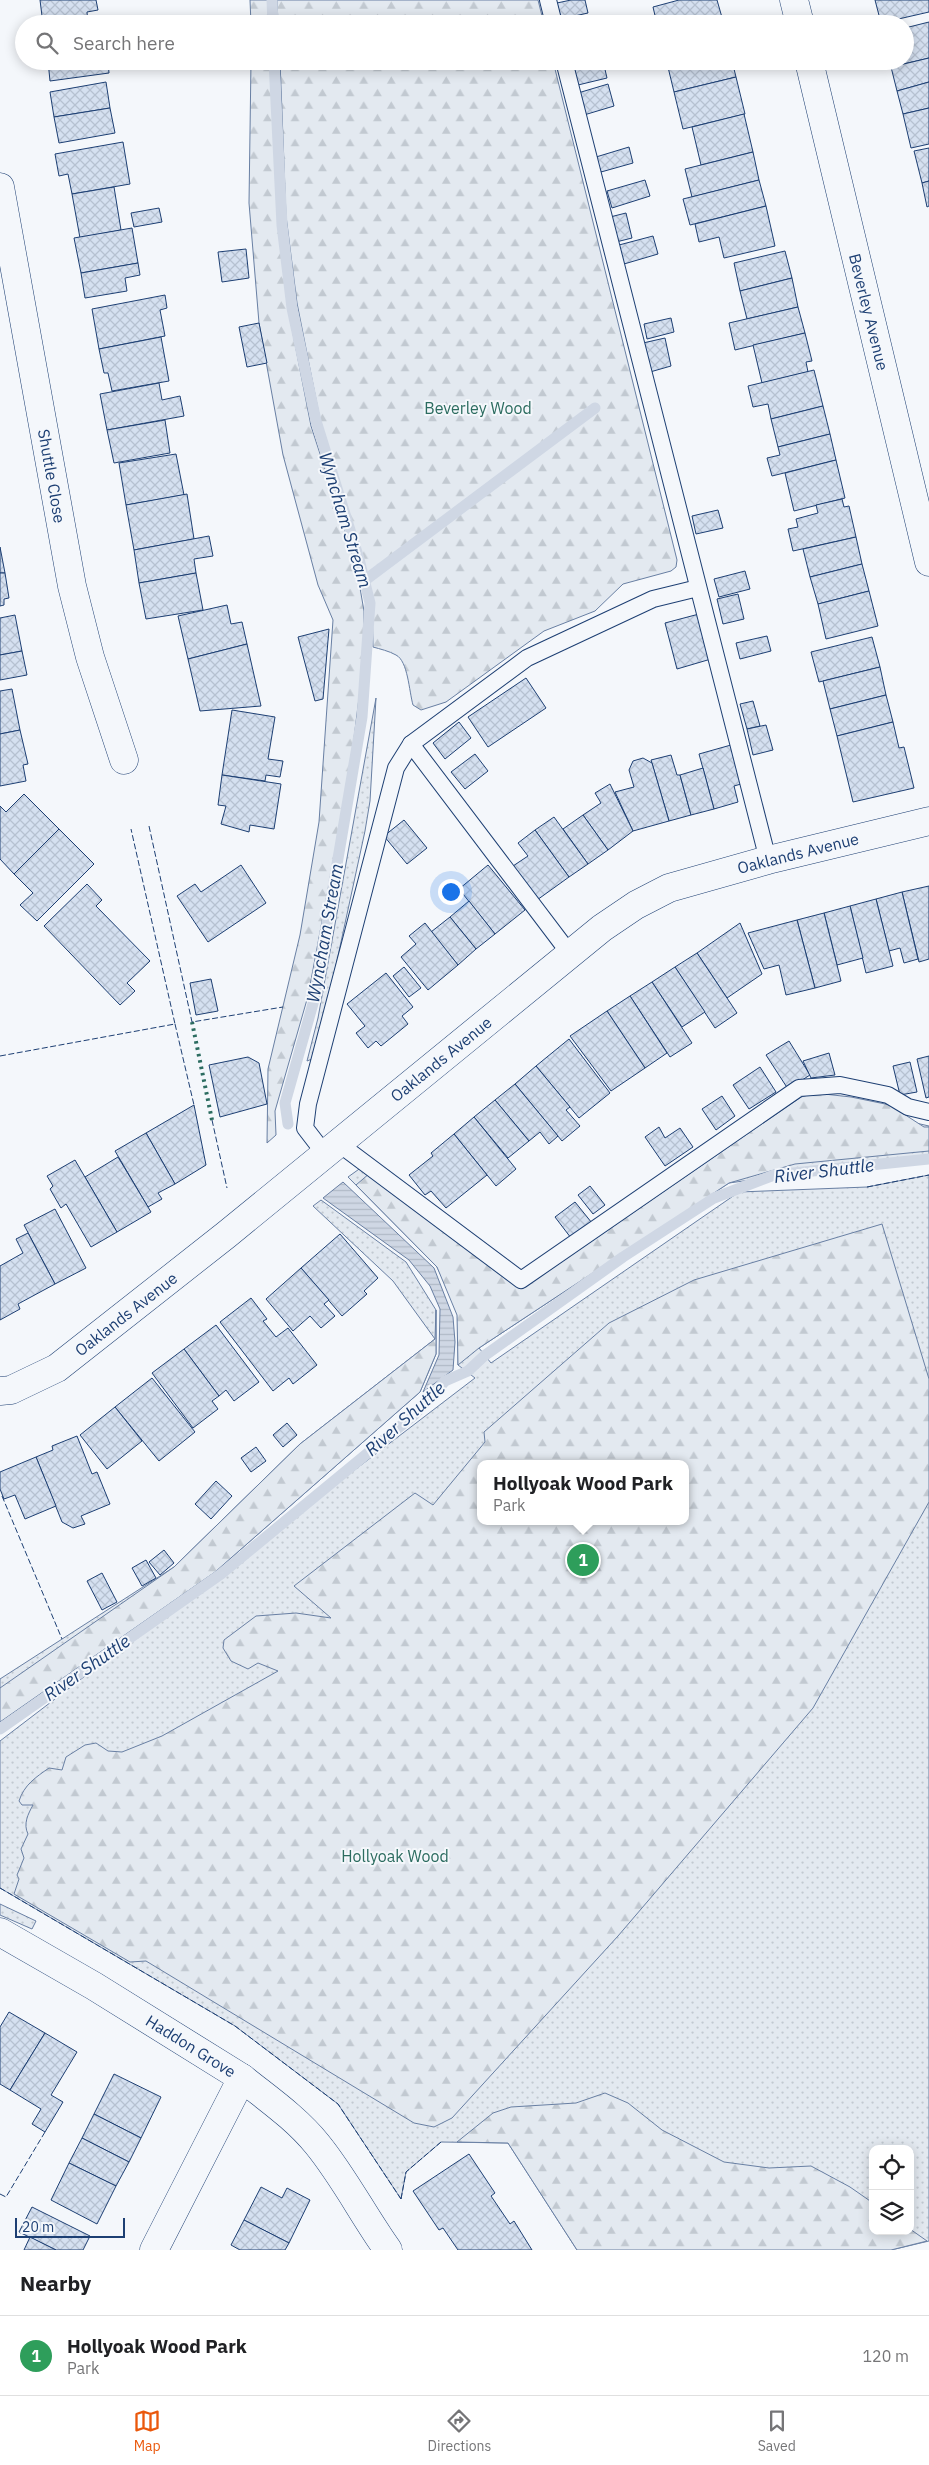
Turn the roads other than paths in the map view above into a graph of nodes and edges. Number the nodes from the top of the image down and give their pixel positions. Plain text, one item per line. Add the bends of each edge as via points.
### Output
1 (548, 0) edge
2 (794, 0) edge
3 (552, 15) edge
4 (798, 15) edge
5 (566, 70) edge
6 (811, 70) edge
7 (0, 187) edge
8 (929, 562) edge
9 (698, 588) junction
10 (411, 744) junction
11 (124, 760) dead end
12 (929, 821) edge
13 (768, 860) junction
14 (570, 954) junction
15 (929, 1112) edge
16 (332, 1148) junction
17 (0, 1390) edge
18 (0, 1932) edge
19 (242, 2078) junction
20 (377, 2243) edge
21 (154, 2250) edge

1 - 3 lane
2 - 4 street
5 - 9 lane
6 - 8 street, Beverley Avenue
7 - 11 street, Shuttle Close via 72,586 90,657
9 - 10 lane via 653,599 527,658
9 - 13 lane
10 - 14 lane
10 - 16 lane via 396,768 308,1104 305,1128
12 - 13 street, Oaklands Avenue
13 - 14 street, Oaklands Avenue via 669,888 636,905
14 - 16 street, Oaklands Avenue
15 - 16 lane via 908,1107 888,1096 840,1085 799,1088 521,1280
16 - 17 street, Oaklands Avenue via 57,1368 11,1390
18 - 19 street, Haddon Grove
19 - 20 street via 295,2120 317,2143 337,2170
19 - 21 street, Haddon Grove

